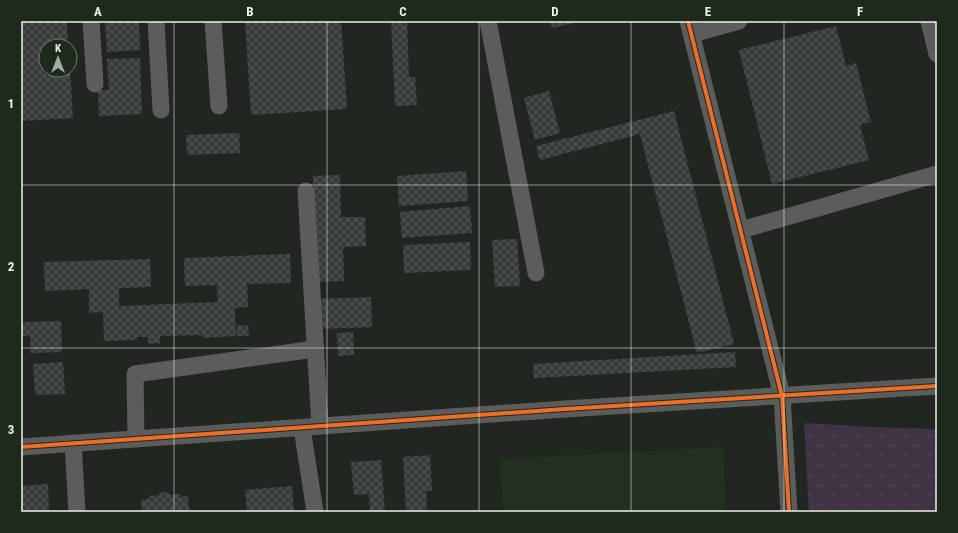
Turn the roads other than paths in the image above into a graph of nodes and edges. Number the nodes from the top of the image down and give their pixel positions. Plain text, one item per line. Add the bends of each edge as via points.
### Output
1 (91, 21) edge
2 (156, 21) edge
3 (213, 21) edge
4 (488, 21) edge
5 (739, 21) edge
6 (929, 21) edge
7 (690, 28) edge
8 (937, 54) edge
9 (95, 84) dead end
10 (219, 106) dead end
11 (161, 110) dead end
12 (937, 174) edge
13 (306, 191) dead end
14 (741, 230) junction
15 (536, 273) dead end
16 (315, 349) junction
17 (937, 386) edge
18 (782, 396) junction
19 (320, 426) junction
20 (302, 428) junction
21 (136, 439) junction
22 (73, 443) junction
23 (21, 447) edge
24 (77, 512) edge
25 (316, 512) edge
26 (789, 512) edge

1 - 9 street
2 - 11 street
3 - 10 street
4 - 15 street
5 - 7 street
6 - 8 street
7 - 14 street
12 - 14 street
13 - 16 street
14 - 18 street
16 - 19 street
16 - 21 street via 135,374
17 - 18 street
18 - 19 street
18 - 26 street
19 - 20 street
20 - 21 street
20 - 25 street
21 - 22 street
22 - 23 street
22 - 24 street

